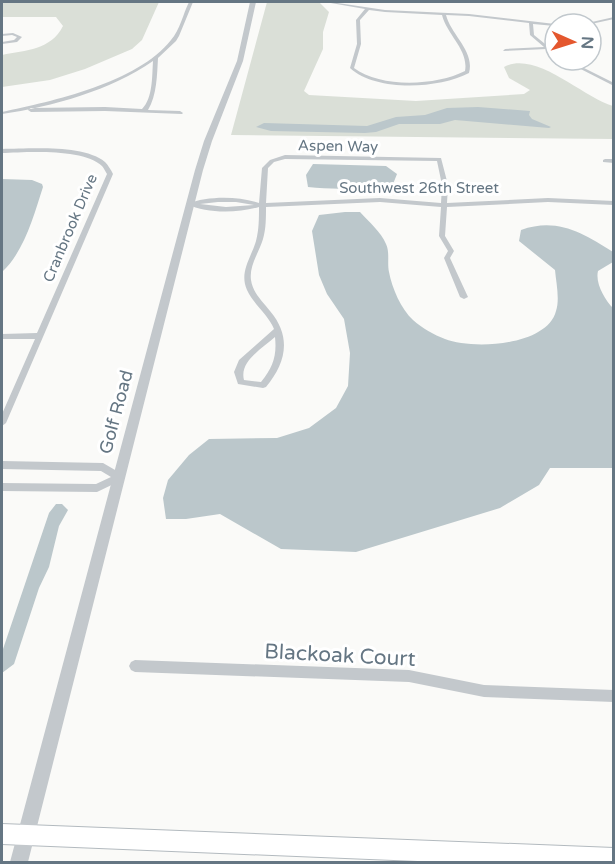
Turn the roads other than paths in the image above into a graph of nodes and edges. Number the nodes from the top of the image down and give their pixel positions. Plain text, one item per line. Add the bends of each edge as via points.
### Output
1 (190, 2) edge
2 (253, 2) edge
3 (327, 2) edge
4 (368, 8) junction
5 (444, 14) junction
6 (531, 24) junction
7 (543, 24) edge
8 (2, 34) edge
9 (2, 43) edge
10 (543, 45) edge
11 (543, 48) edge
12 (505, 50) dead end
13 (156, 58) junction
14 (589, 72) edge
15 (614, 85) edge
16 (144, 110) junction
17 (3, 112) edge
18 (180, 113) dead end
19 (2, 151) edge
20 (605, 161) dead end
21 (614, 161) edge
22 (614, 203) edge
23 (190, 204) junction
24 (261, 205) junction
25 (443, 205) junction
26 (464, 297) dead end
27 (278, 330) junction
28 (2, 336) edge
29 (40, 336) junction
30 (2, 423) edge
31 (2, 465) edge
32 (119, 477) junction
33 (2, 487) edge
34 (135, 666) dead end
35 (614, 696) edge
36 (2, 834) edge
37 (26, 835) junction
38 (614, 859) edge
39 (19, 862) edge

1 - 13 street via 175,39
2 - 23 street, Golf Road via 240,61 208,141
3 - 4 street
4 - 5 street
4 - 5 street via 358,20 359,44 352,68 363,76 388,81 436,81 467,72 465,52 447,29
5 - 6 street
6 - 7 street
6 - 10 street via 532,35
8 - 9 street via 20,37
11 - 12 street
13 - 16 street via 151,99
13 - 17 street via 89,90
14 - 15 street
16 - 17 street
16 - 18 street
19 - 29 street, Cranbrook Drive via 85,154 101,161 109,171
20 - 21 street
22 - 25 street, Southwest 26th Street via 548,200
23 - 24 street, Southwest 26th Street via 203,208
23 - 32 street, Golf Road
24 - 25 street, Southwest 26th Street via 381,200
24 - 25 street, Aspen Way via 265,168 285,157 439,159 445,185
24 - 27 street via 260,236 247,275 251,292 276,322
25 - 26 street via 442,236 451,250 447,258
27 - 27 street via 278,369 263,385 241,382 238,372 242,362
28 - 29 street
29 - 30 street, Cranbrook Drive
31 - 32 street via 103,467
32 - 33 street via 97,488
32 - 37 street, Golf Road
34 - 35 street, Blackoak Court via 409,676 484,691
36 - 37 main road
37 - 38 main road
37 - 39 street, Golf Road

